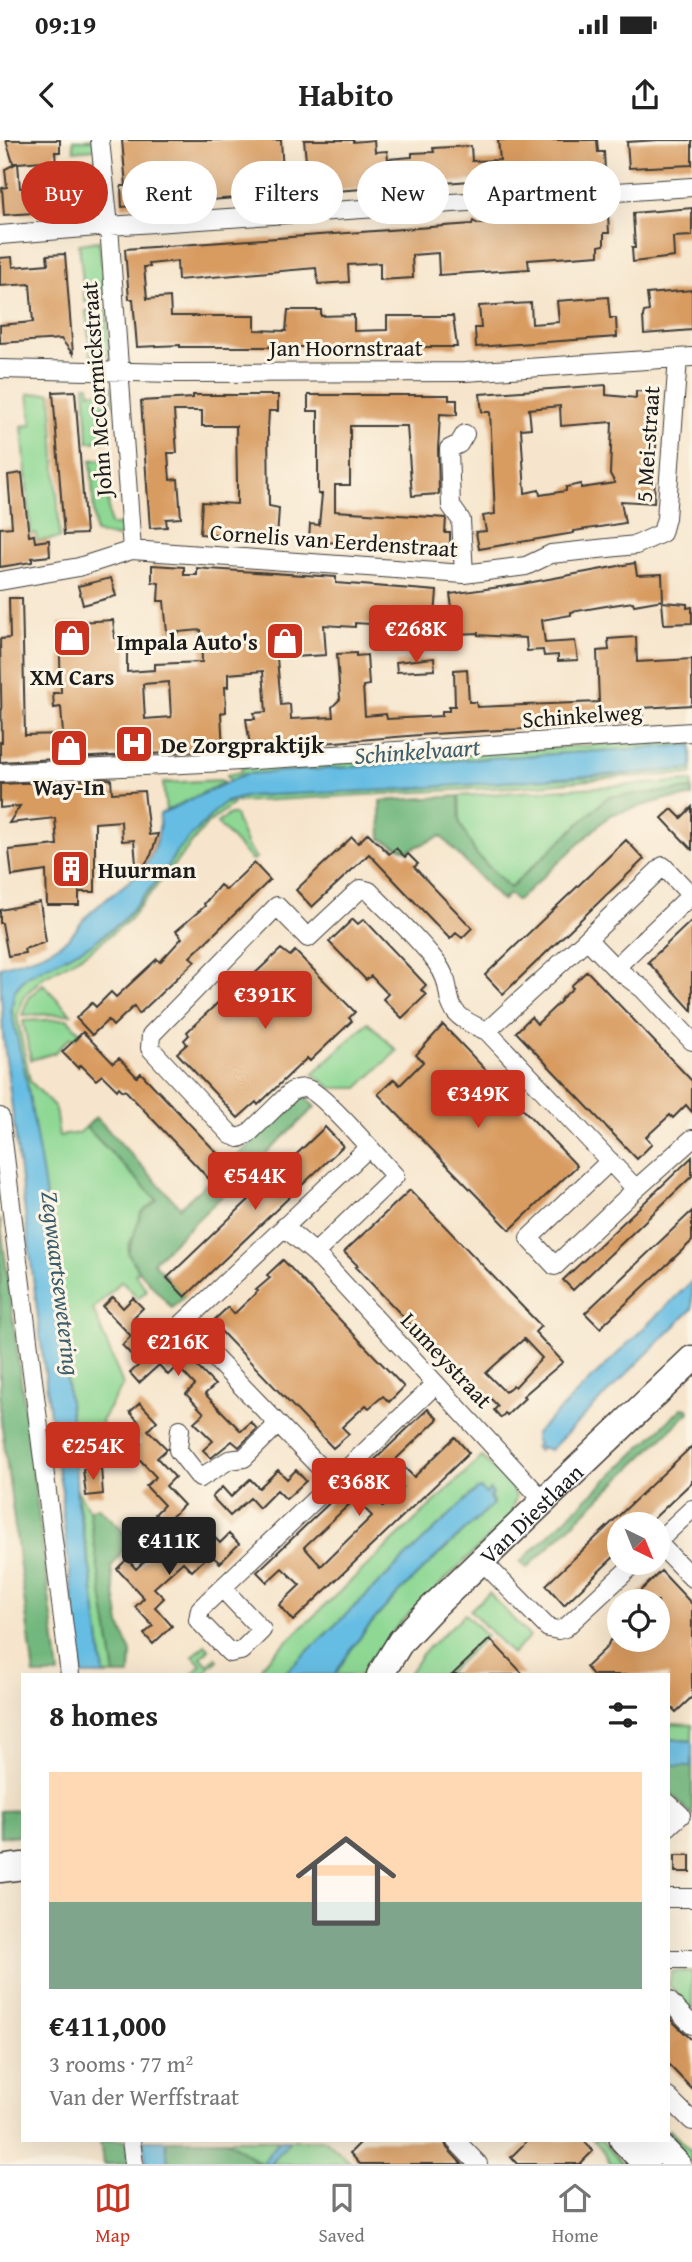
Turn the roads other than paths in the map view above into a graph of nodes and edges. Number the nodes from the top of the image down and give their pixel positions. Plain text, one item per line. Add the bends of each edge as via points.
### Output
1 (100, 140) edge
2 (692, 187) edge
3 (109, 226) junction
4 (0, 235) edge
5 (685, 357) edge
6 (0, 369) edge
7 (120, 372) junction
8 (465, 434) dead end
9 (662, 533) joint
10 (132, 550) junction
11 (464, 574) junction
12 (0, 581) edge
13 (692, 732) edge
14 (0, 773) edge
15 (587, 939) junction
16 (615, 968) junction
17 (487, 1031) junction
18 (692, 1041) edge
19 (0, 1117) edge
20 (692, 1139) edge
21 (369, 1147) junction
22 (610, 1161) junction
23 (636, 1189) junction
24 (284, 1227) junction
25 (315, 1253) junction
26 (692, 1359) edge
27 (436, 1384) junction
28 (278, 1424) junction
29 (180, 1429) dead end
30 (333, 1481) junction
31 (543, 1500) junction
32 (692, 1509) edge
33 (670, 1530) edge
34 (670, 1553) edge
35 (481, 1560) junction
36 (690, 1571) edge
37 (622, 1575) edge
38 (222, 1588) dead end
39 (70, 1673) edge
40 (381, 1673) edge
41 (670, 1804) edge
42 (670, 1825) edge
43 (21, 1866) edge
44 (0, 1869) edge
45 (670, 1898) edge
46 (692, 1898) edge
47 (670, 1959) edge
48 (692, 1959) edge
49 (670, 2002) edge
50 (692, 2025) edge
51 (670, 2099) edge
52 (692, 2121) edge
53 (131, 2142) edge
54 (457, 2142) edge
55 (625, 2142) edge
56 (656, 2142) edge
57 (134, 2164) edge
58 (478, 2164) edge
59 (646, 2164) edge
60 (677, 2164) edge

1 - 3 street, John McCormickstraat
2 - 3 street
3 - 4 street
3 - 7 street, John McCormickstraat
5 - 7 street, Jan Hoornstraat via 465,372
5 - 9 street, 5 Mei-straat
6 - 7 street, Jan Hoornstraat
7 - 10 street, John McCormickstraat
8 - 11 street via 449,449 451,506 461,520
9 - 11 street, Cornelis van Eerdenstraat via 636,545 551,554 526,566
10 - 11 street, Cornelis van Eerdenstraat
10 - 12 street, Cornelis van Eerdenstraat via 79,567
13 - 14 street, Schinkelweg
15 - 16 street
15 - 16 street via 663,866 691,895
15 - 17 street
16 - 18 street via 643,989
17 - 21 street via 454,1012 439,965 369,891 360,889 307,939 277,906 151,1035 150,1048 231,1135 248,1134 292,1091 301,1088 317,1094
17 - 22 street
19 - 39 street
20 - 23 street
21 - 24 street
21 - 25 street via 395,1176
22 - 23 street
22 - 23 street via 529,1238 555,1266
24 - 25 street, Lumeystraat
24 - 28 street via 182,1324
25 - 27 street, Lumeystraat
26 - 31 street, Van Diestlaan
27 - 30 street
27 - 31 street, Lumeystraat
28 - 29 street via 244,1458 229,1460 200,1478 178,1450
28 - 30 street
30 - 38 street
31 - 35 street, Van Diestlaan
32 - 33 street
34 - 36 street
35 - 37 street via 548,1628 558,1630
35 - 40 street, Van Diestlaan via 401,1641
41 - 42 street via 681,1815
43 - 44 street
45 - 46 street
47 - 48 street
49 - 50 street
51 - 52 street
53 - 57 street
54 - 58 street
55 - 59 street
56 - 60 street

